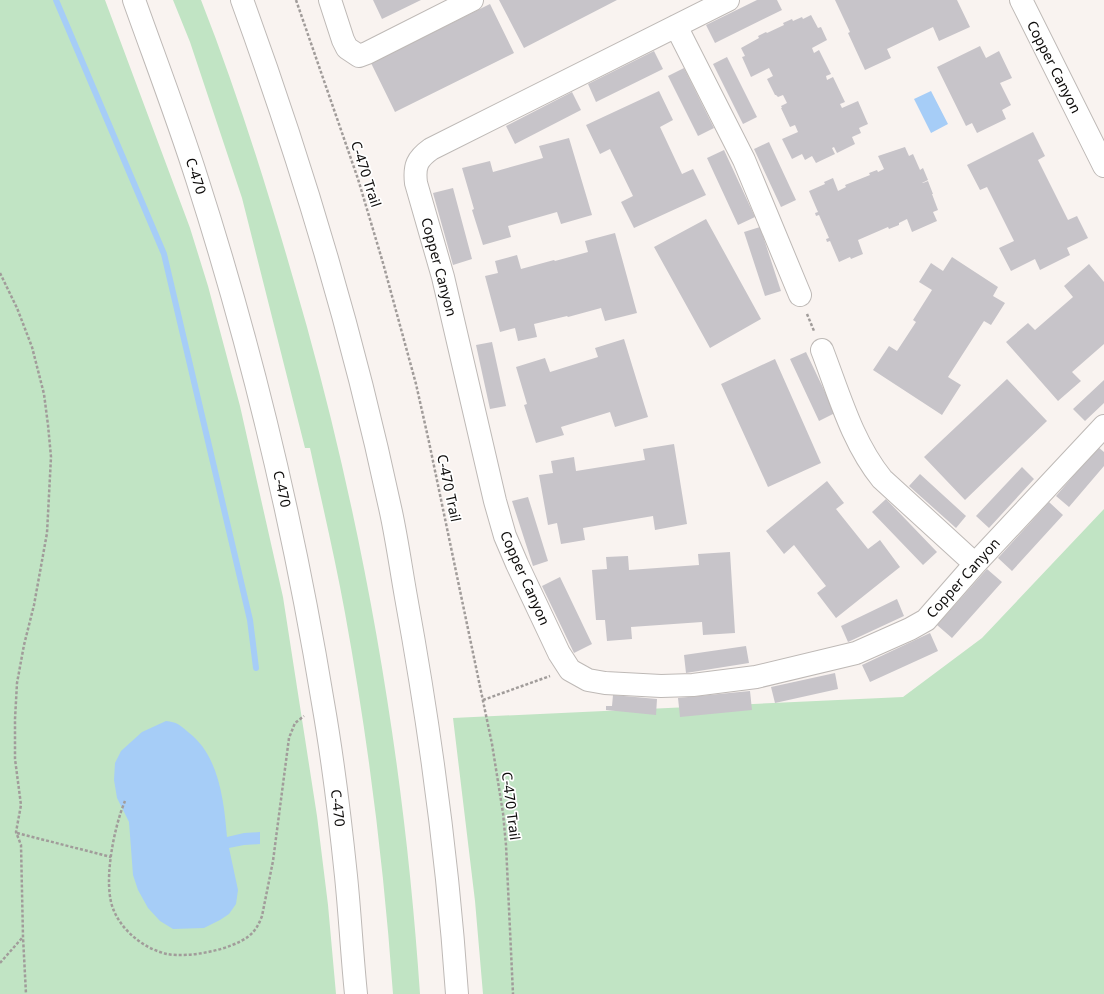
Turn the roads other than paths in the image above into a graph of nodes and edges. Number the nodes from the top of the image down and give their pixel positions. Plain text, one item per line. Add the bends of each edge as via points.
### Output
1 (134, 0) edge
2 (242, 0) edge
3 (330, 0) edge
4 (472, 0) edge
5 (728, 0) edge
6 (1021, 0) edge
7 (676, 26) junction
8 (1096, 131) edge
9 (1102, 157) edge
10 (800, 295) road end
11 (822, 350) road end
12 (1104, 426) edge
13 (975, 564) junction
14 (356, 994) edge
15 (457, 994) edge

1 - 14 main road, C-470 via 198,179 247,346 287,513 324,706 344,857
2 - 15 main road via 313,210 358,372 390,508 433,764 447,871
3 - 4 main road via 347,48 358,56
5 - 7 main road, Copper Canyon
6 - 8 main road, Copper Canyon
7 - 10 main road via 744,160
7 - 13 main road, Copper Canyon via 431,149 418,162 415,172 505,536 559,654 570,670 588,680 605,683 693,685 756,677 844,656 910,629 922,622
8 - 9 main road, Copper Canyon
11 - 13 main road via 852,429 873,467 882,479
12 - 13 main road, Copper Canyon

